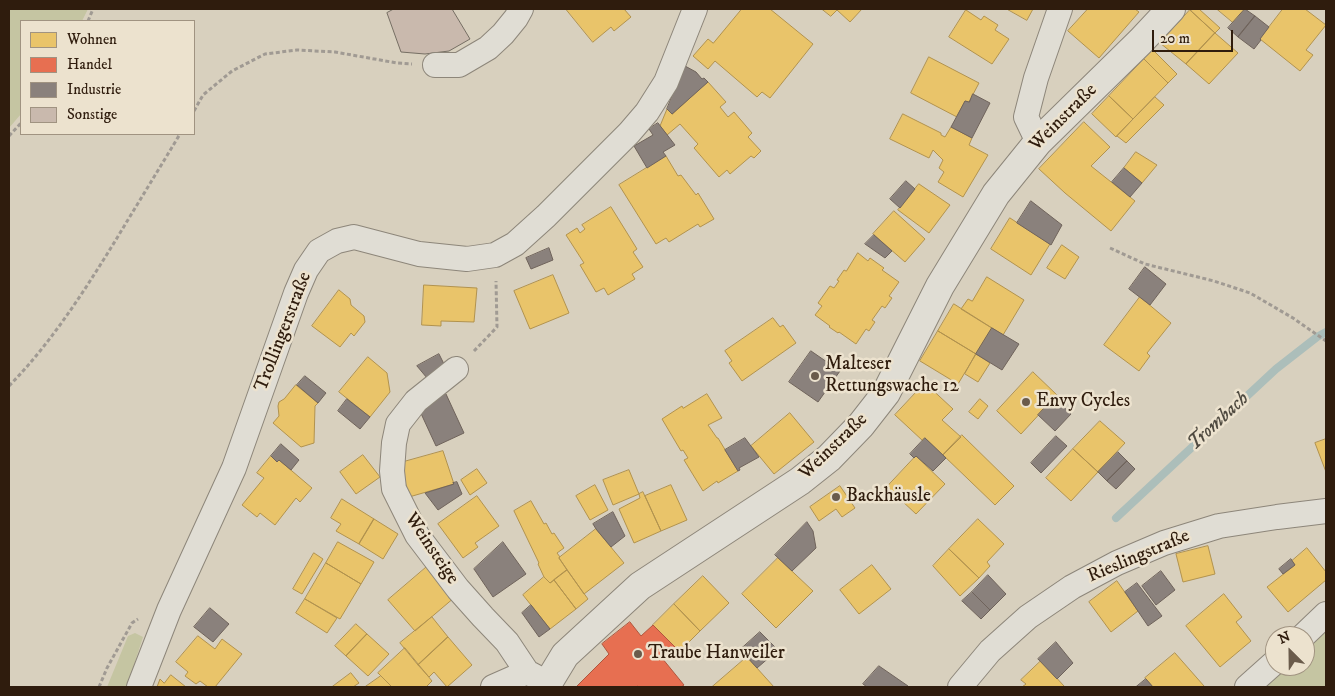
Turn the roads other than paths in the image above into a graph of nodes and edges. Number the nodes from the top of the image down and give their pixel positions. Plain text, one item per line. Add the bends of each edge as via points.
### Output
1 (521, 9) edge
2 (695, 9) edge
3 (1060, 9) edge
4 (1171, 9) edge
5 (435, 65) road end
6 (1038, 142) junction
7 (456, 369) road end
8 (1326, 511) edge
9 (1326, 614) edge
10 (1313, 626) edge
11 (1265, 671) edge
12 (541, 681) edge
13 (139, 687) edge
14 (493, 687) edge
15 (960, 687) edge
16 (1247, 687) edge

1 - 5 street via 488,48 459,65
2 - 13 street, Trollingerstraße via 666,82 647,112 515,244 495,255 467,259 420,254 354,237 337,240 319,251 296,292 234,468 169,610
3 - 6 street via 1026,117
4 - 6 street, Weinstraße
6 - 12 street, Weinstraße via 996,194 940,286 886,393 862,425 800,481 640,586 564,655
7 - 12 street, Weinsteige via 416,401 398,424 392,471 394,489 417,535 458,589
8 - 15 street, Rieslingstraße via 1218,526 1164,542 1117,562 1028,617 990,651
9 - 10 street
11 - 16 street
12 - 14 street

